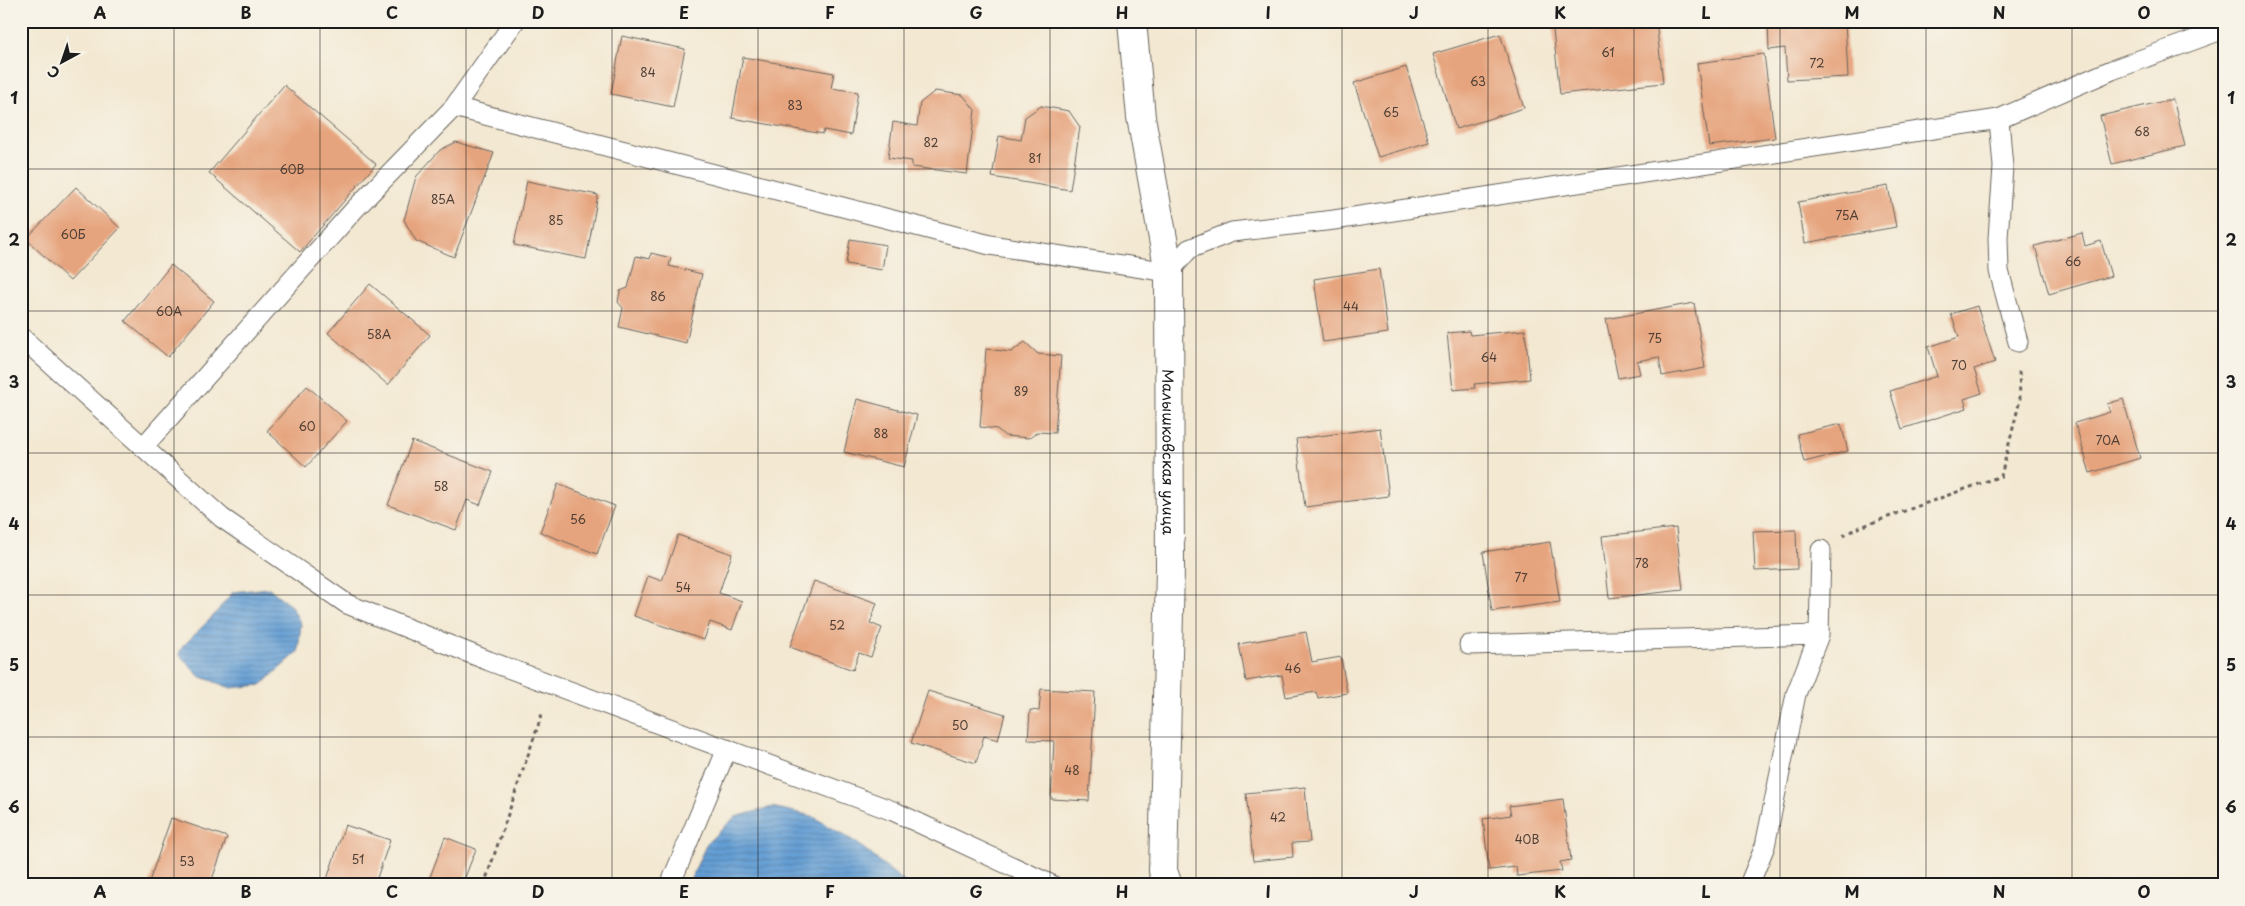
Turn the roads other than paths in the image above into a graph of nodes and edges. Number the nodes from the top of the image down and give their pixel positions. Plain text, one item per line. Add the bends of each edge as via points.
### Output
1 (515, 21) edge
2 (1132, 21) edge
3 (2224, 29) edge
4 (454, 107) junction
5 (1999, 118) junction
6 (1169, 272) junction
7 (21, 337) edge
8 (2018, 342) road end
9 (144, 446) junction
10 (1821, 550) road end
11 (1820, 635) junction
12 (1469, 645) dead end
13 (727, 749) junction
14 (670, 885) edge
15 (1052, 885) edge
16 (1168, 885) edge
17 (1750, 885) edge

1 - 4 lane
2 - 6 street, Малышковская улица via 1141,116
3 - 5 lane via 2112,70
4 - 6 lane via 990,245
4 - 9 lane via 354,210
5 - 6 lane via 1334,220 1232,232 1189,249
5 - 8 lane via 2003,167 1999,270
6 - 16 street, Малышковская улица via 1170,568 1163,871
7 - 9 lane
9 - 13 lane via 222,518 347,604
10 - 11 lane
11 - 12 lane
11 - 17 lane via 1796,694 1765,846
13 - 14 lane
13 - 15 lane via 892,811

